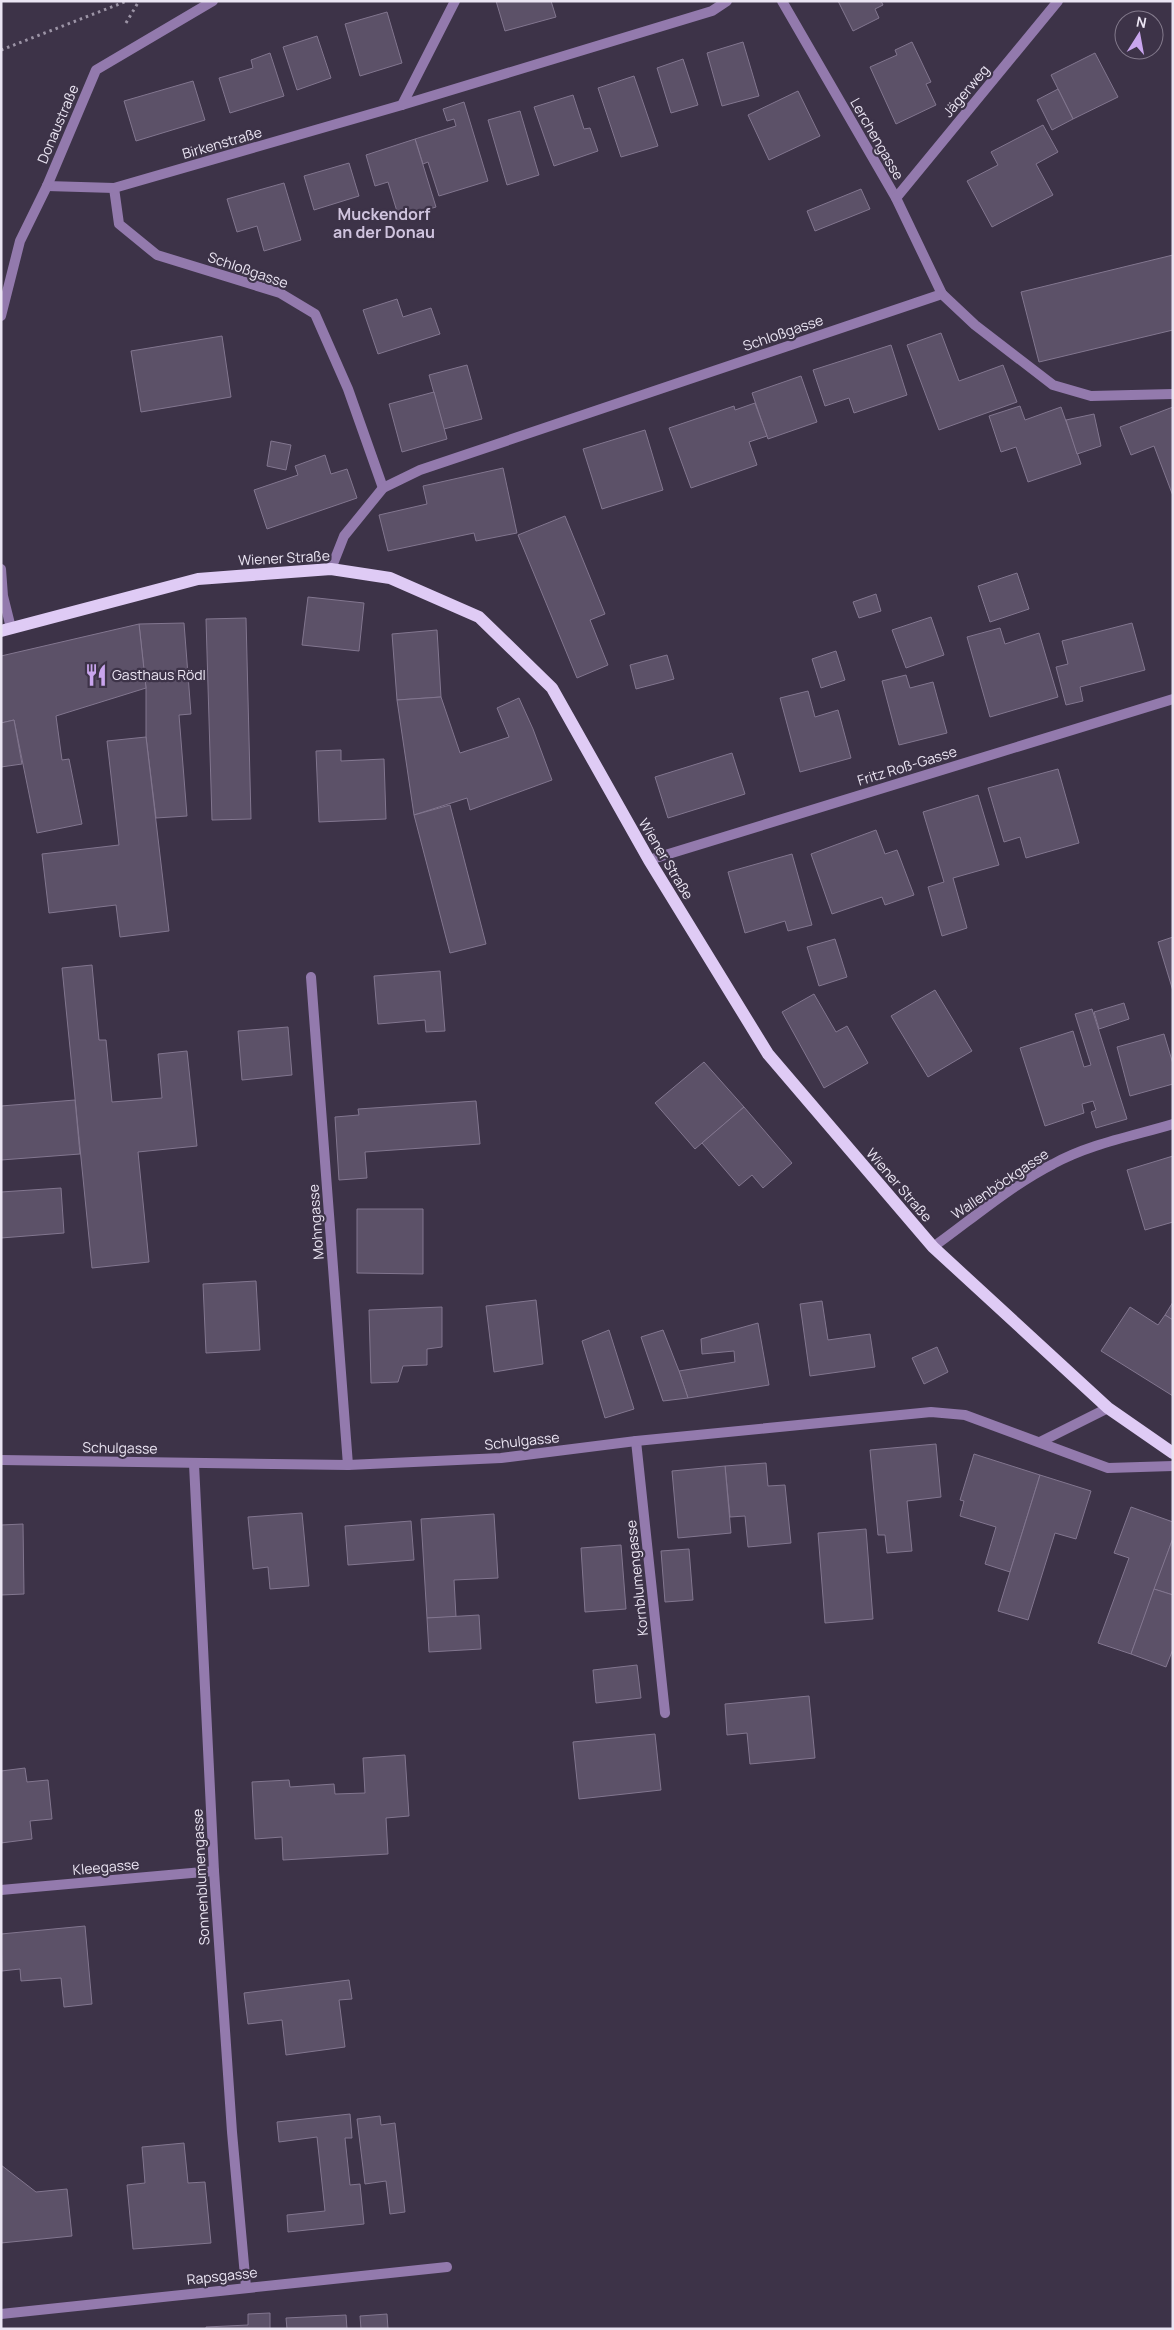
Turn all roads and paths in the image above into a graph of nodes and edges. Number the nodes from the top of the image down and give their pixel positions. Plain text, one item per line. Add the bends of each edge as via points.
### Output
1 (127, 1) edge
2 (213, 1) edge
3 (455, 1) edge
4 (728, 1) edge
5 (782, 1) edge
6 (1058, 1) edge
7 (1, 50) edge
8 (402, 105) junction
9 (47, 186) junction
10 (114, 188) junction
11 (896, 198) junction
12 (942, 294) junction
13 (1, 316) edge
14 (1173, 394) edge
15 (383, 488) junction
16 (1, 569) edge
17 (331, 569) junction
18 (6, 630) edge
19 (1173, 699) edge
20 (648, 860) junction
21 (311, 977) dead end
22 (1173, 1124) edge
23 (933, 1247) junction
24 (1108, 1408) junction
25 (636, 1441) junction
26 (1040, 1442) junction
27 (1173, 1453) edge
28 (1, 1460) edge
29 (194, 1464) junction
30 (348, 1465) junction
31 (1173, 1466) edge
32 (665, 1713) dead end
33 (214, 1871) junction
34 (1, 1890) edge
35 (447, 2267) dead end
36 (246, 2287) junction
37 (1, 2314) edge

1 - 7 path
2 - 9 street, Donaustraße via 96,70
3 - 8 street
4 - 8 street, Birkenstraße via 712,11
5 - 11 street, Lerchengasse
6 - 11 street, Jägerweg
8 - 10 street, Birkenstraße
9 - 10 street, Birkenstraße
9 - 13 street, Donaustraße via 20,240
10 - 15 street, Schloßgasse via 119,224 157,254 280,293 315,314 348,389
11 - 12 street, Lerchengasse
12 - 14 street via 974,325 1053,385 1091,396
12 - 15 street, Schloßgasse via 420,470
15 - 17 street, Schloßgasse via 344,536
16 - 18 street
17 - 18 main road, Wiener Straße via 198,578
17 - 20 main road, Wiener Straße via 390,578 479,617 552,688
19 - 20 street, Fritz Roß-Gasse
20 - 23 main road, Wiener Straße via 768,1054
21 - 30 street, Mohngasse
22 - 23 street, Wallenböckgasse via 1053,1163
23 - 24 main road, Wiener Straße
24 - 26 street
24 - 27 main road, Wiener Straße
25 - 26 street, Schulgasse via 931,1412 966,1415
25 - 30 street, Schulgasse via 500,1458
25 - 32 street, Kornblumengasse
26 - 31 street, Schulgasse via 1108,1468
28 - 29 street, Schulgasse
29 - 30 street, Schulgasse
29 - 33 street, Sonnenblumengasse
33 - 34 street, Kleegasse
33 - 36 street, Sonnenblumengasse
35 - 36 street, Rapsgasse
36 - 37 street, Rapsgasse

